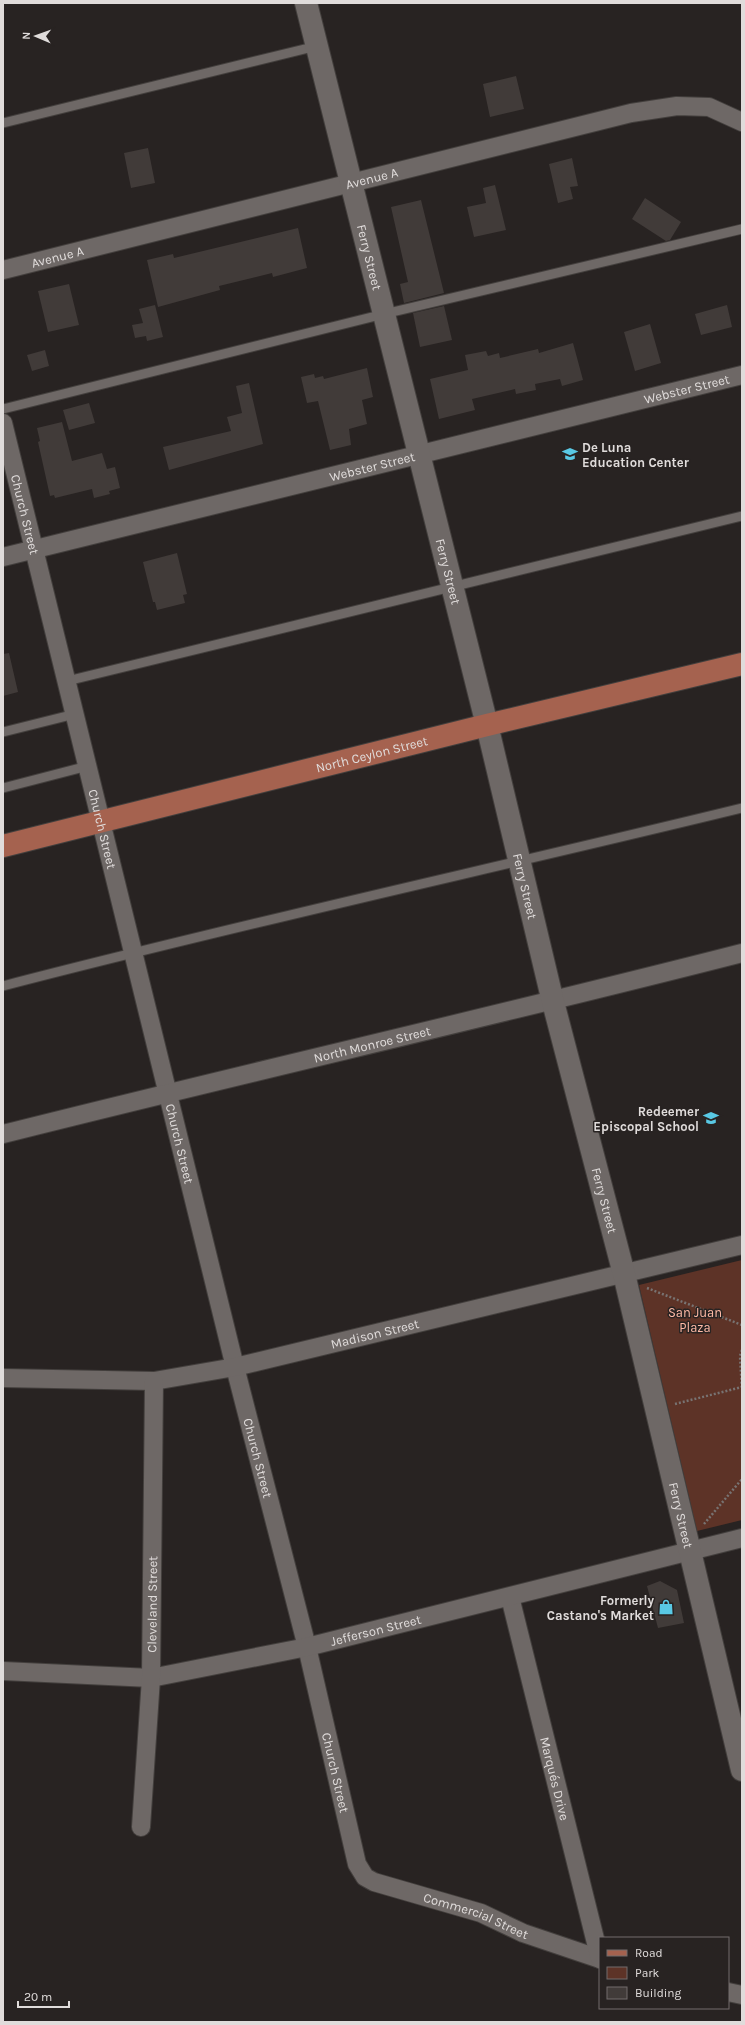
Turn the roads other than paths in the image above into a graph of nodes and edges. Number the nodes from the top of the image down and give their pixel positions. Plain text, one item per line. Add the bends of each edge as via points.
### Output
1 (306, 3) edge
2 (317, 46) junction
3 (741, 121) edge
4 (3, 123) edge
5 (352, 184) junction
6 (742, 229) edge
7 (3, 270) edge
8 (384, 314) junction
9 (742, 375) edge
10 (3, 409) edge
11 (3, 423) edge
12 (418, 455) junction
13 (742, 516) edge
14 (33, 550) junction
15 (3, 557) edge
16 (451, 587) junction
17 (742, 664) edge
18 (67, 681) junction
19 (75, 714) junction
20 (486, 725) junction
21 (3, 732) edge
22 (88, 766) junction
23 (3, 788) edge
24 (742, 808) edge
25 (102, 822) junction
26 (3, 846) edge
27 (520, 862) junction
28 (134, 952) junction
29 (742, 953) edge
30 (3, 986) edge
31 (553, 1002) junction
32 (167, 1093) junction
33 (3, 1134) edge
34 (742, 1245) edge
35 (624, 1274) junction
36 (235, 1367) junction
37 (3, 1378) edge
38 (154, 1381) junction
39 (742, 1538) edge
40 (690, 1551) junction
41 (510, 1597) junction
42 (307, 1647) junction
43 (3, 1671) edge
44 (151, 1678) junction
45 (742, 1770) edge
46 (141, 1827) dead end
47 (357, 1864) joint
48 (599, 1955) edge
49 (599, 1959) edge
50 (729, 1992) edge
51 (742, 1995) edge

1 - 2 street, Ferry Street
2 - 4 lane
2 - 5 street, Ferry Street
3 - 5 street, Avenue A via 709,107 669,107 631,113
5 - 7 street, Avenue A
5 - 8 street, Ferry Street
6 - 8 lane
8 - 10 lane
8 - 12 street, Ferry Street
9 - 12 street, Webster Street
11 - 14 street, Church Street
12 - 14 street, Webster Street
12 - 16 street, Ferry Street
13 - 16 lane
14 - 15 street, Webster Street
14 - 18 street, Church Street
16 - 18 lane
16 - 20 street, Ferry Street
17 - 20 main road, North Ceylon Street
18 - 19 street, Church Street
19 - 21 lane
19 - 22 street, Church Street
20 - 25 main road, North Ceylon Street
20 - 27 street, Ferry Street
22 - 23 lane
22 - 25 street, Church Street
24 - 27 lane
25 - 26 main road, North Ceylon Street
25 - 28 street, Church Street
27 - 28 lane
27 - 31 street, Ferry Street
28 - 30 lane
28 - 32 street, Church Street
29 - 31 street, North Monroe Street
31 - 32 street, North Monroe Street
31 - 35 street, Ferry Street
32 - 33 street, North Monroe Street
32 - 36 street, Church Street
34 - 35 street, Madison Street
35 - 36 street, Madison Street
35 - 40 street, Ferry Street
36 - 38 street, Madison Street
36 - 42 street, Church Street
37 - 38 street, Madison Street
38 - 44 street, Cleveland Street
39 - 40 street, Jefferson Street
40 - 41 street, Jefferson Street
40 - 45 street, Ferry Street
41 - 42 street, Jefferson Street
41 - 48 street, Marqués Drive
42 - 44 street, Jefferson Street
42 - 47 street, Church Street
43 - 44 street, Jefferson Street
44 - 46 street, Cleveland Street
47 - 49 street, Commercial Street via 365,1877 374,1882 481,1913 523,1933
50 - 51 street

